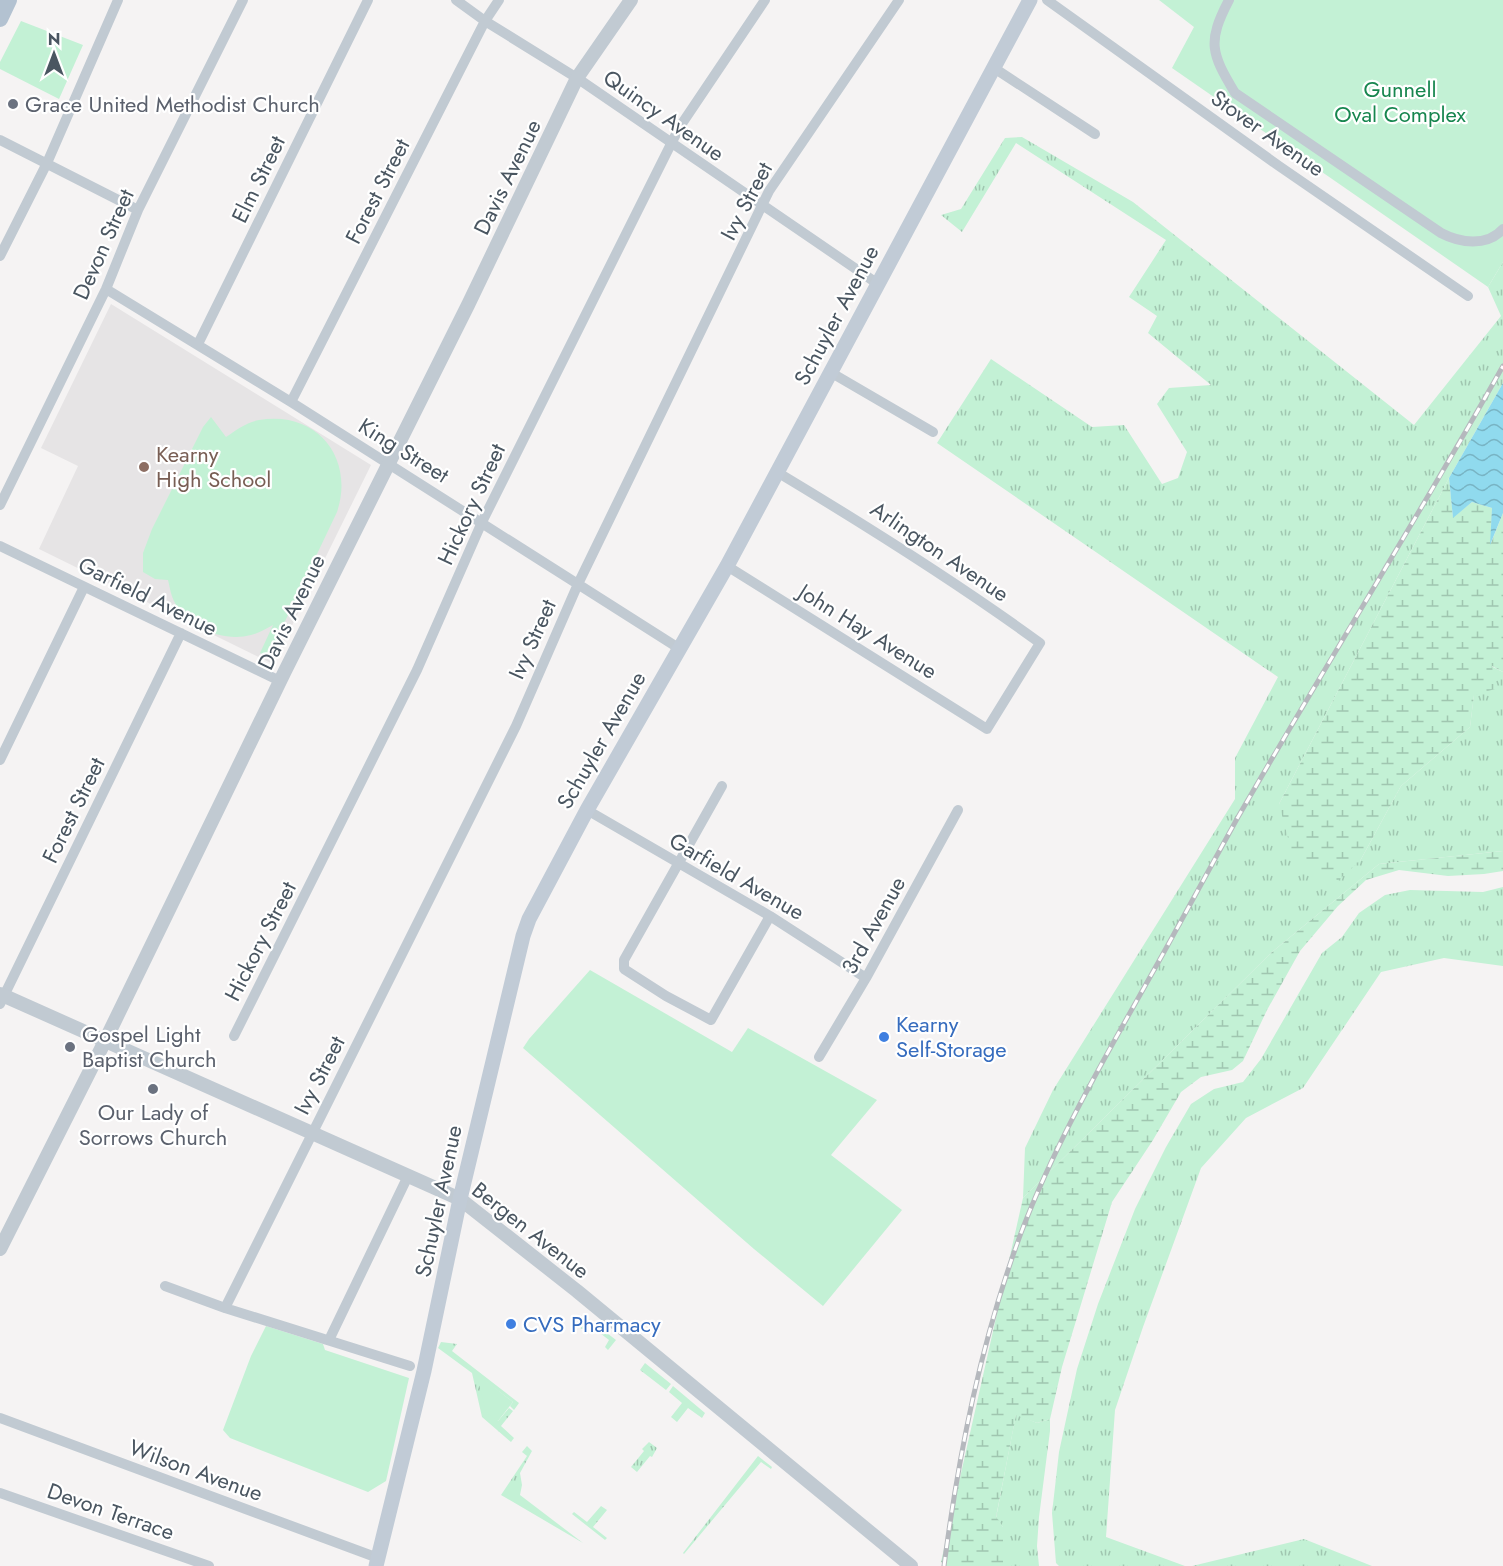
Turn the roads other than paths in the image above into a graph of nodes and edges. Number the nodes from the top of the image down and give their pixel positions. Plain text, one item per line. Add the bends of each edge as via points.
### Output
1 (9, 0) edge
2 (118, 0) edge
3 (243, 0) edge
4 (368, 0) edge
5 (456, 0) edge
6 (500, 0) edge
7 (631, 0) edge
8 (765, 0) edge
9 (899, 0) edge
10 (1030, 0) edge
11 (1047, 0) edge
12 (1229, 0) edge
13 (0, 19) edge
14 (485, 21) junction
15 (994, 68) junction
16 (577, 78) junction
17 (1095, 134) dead end
18 (0, 140) edge
19 (671, 144) junction
20 (46, 163) junction
21 (763, 206) junction
22 (138, 210) junction
23 (1503, 229) edge
24 (0, 256) edge
25 (878, 284) junction
26 (106, 289) junction
27 (1468, 296) dead end
28 (198, 344) junction
29 (830, 372) junction
30 (291, 402) junction
31 (933, 432) dead end
32 (388, 464) junction
33 (777, 472) junction
34 (0, 504) edge
35 (482, 522) junction
36 (0, 546) edge
37 (727, 566) junction
38 (578, 584) junction
39 (84, 587) junction
40 (181, 633) junction
41 (680, 649) junction
42 (280, 681) junction
43 (987, 729) joint
44 (0, 760) edge
45 (722, 786) dead end
46 (587, 810) junction
47 (958, 810) dead end
48 (680, 864) junction
49 (770, 916) junction
50 (866, 978) junction
51 (1, 998) edge
52 (234, 1036) dead end
53 (105, 1041) junction
54 (819, 1057) dead end
55 (312, 1133) junction
56 (408, 1176) junction
57 (460, 1199) junction
58 (0, 1249) edge
59 (165, 1286) dead end
60 (225, 1308) junction
61 (329, 1340) junction
62 (410, 1366) dead end
63 (0, 1418) edge
64 (0, 1493) edge
65 (377, 1562) edge
66 (209, 1566) edge
67 (911, 1566) edge

1 - 13 main road
2 - 20 street
3 - 22 street, Devon Street
4 - 28 street, Elm Street
5 - 14 street, Quincy Avenue
6 - 14 street, Forest Street
7 - 16 street, Davis Avenue
8 - 19 street, Hickory Street
9 - 21 street, Ivy Street via 769,191
10 - 15 main road, Schuyler Avenue
11 - 27 street, Stover Avenue
12 - 23 street via 1219,20 1214,44 1218,64 1235,93 1456,241 1479,242
14 - 16 street, Quincy Avenue
14 - 30 street, Forest Street
15 - 17 street
15 - 25 main road, Schuyler Avenue
16 - 19 street, Quincy Avenue
16 - 32 street, Davis Avenue
18 - 20 street
19 - 21 street, Quincy Avenue
19 - 35 street, Hickory Street
20 - 22 street
20 - 24 street
21 - 25 street, Quincy Avenue
21 - 38 street, Ivy Street
22 - 26 street, Devon Street
25 - 29 main road, Schuyler Avenue
26 - 28 street, King Street
26 - 34 street, Devon Street
28 - 30 street, King Street
29 - 31 street
29 - 33 main road, Schuyler Avenue
30 - 32 street, King Street
32 - 35 street, King Street
32 - 42 street, Davis Avenue
33 - 37 main road, Schuyler Avenue
33 - 43 street, Arlington Avenue via 881,534 1040,643
35 - 38 street, King Street
35 - 52 street, Hickory Street via 417,670
36 - 39 street, Garfield Avenue
37 - 41 main road, Schuyler Avenue
37 - 43 street, John Hay Avenue
38 - 41 street, King Street
38 - 55 street, Ivy Street via 516,726
39 - 40 street, Garfield Avenue
39 - 44 street
40 - 42 street, Garfield Avenue
40 - 51 street, Forest Street
41 - 46 main road, Schuyler Avenue
42 - 53 street, Davis Avenue
45 - 48 street
46 - 48 street, Garfield Avenue
46 - 57 main road, Schuyler Avenue via 523,936
47 - 50 street, 3rd Avenue
48 - 49 street, Garfield Avenue
48 - 49 street via 624,960 624,969 666,996 711,1020
49 - 50 street, Garfield Avenue
50 - 54 street, 3rd Avenue
51 - 53 street, Bergen Avenue
53 - 55 street, Bergen Avenue
53 - 58 street, Davis Avenue
55 - 56 street, Bergen Avenue
55 - 60 street, Ivy Street
56 - 57 street, Bergen Avenue
56 - 61 street
57 - 65 main road, Schuyler Avenue via 424,1371
57 - 67 street, Bergen Avenue via 578,1291
59 - 60 street
60 - 61 street
61 - 62 street
63 - 65 street, Wilson Avenue
64 - 66 street, Devon Terrace

